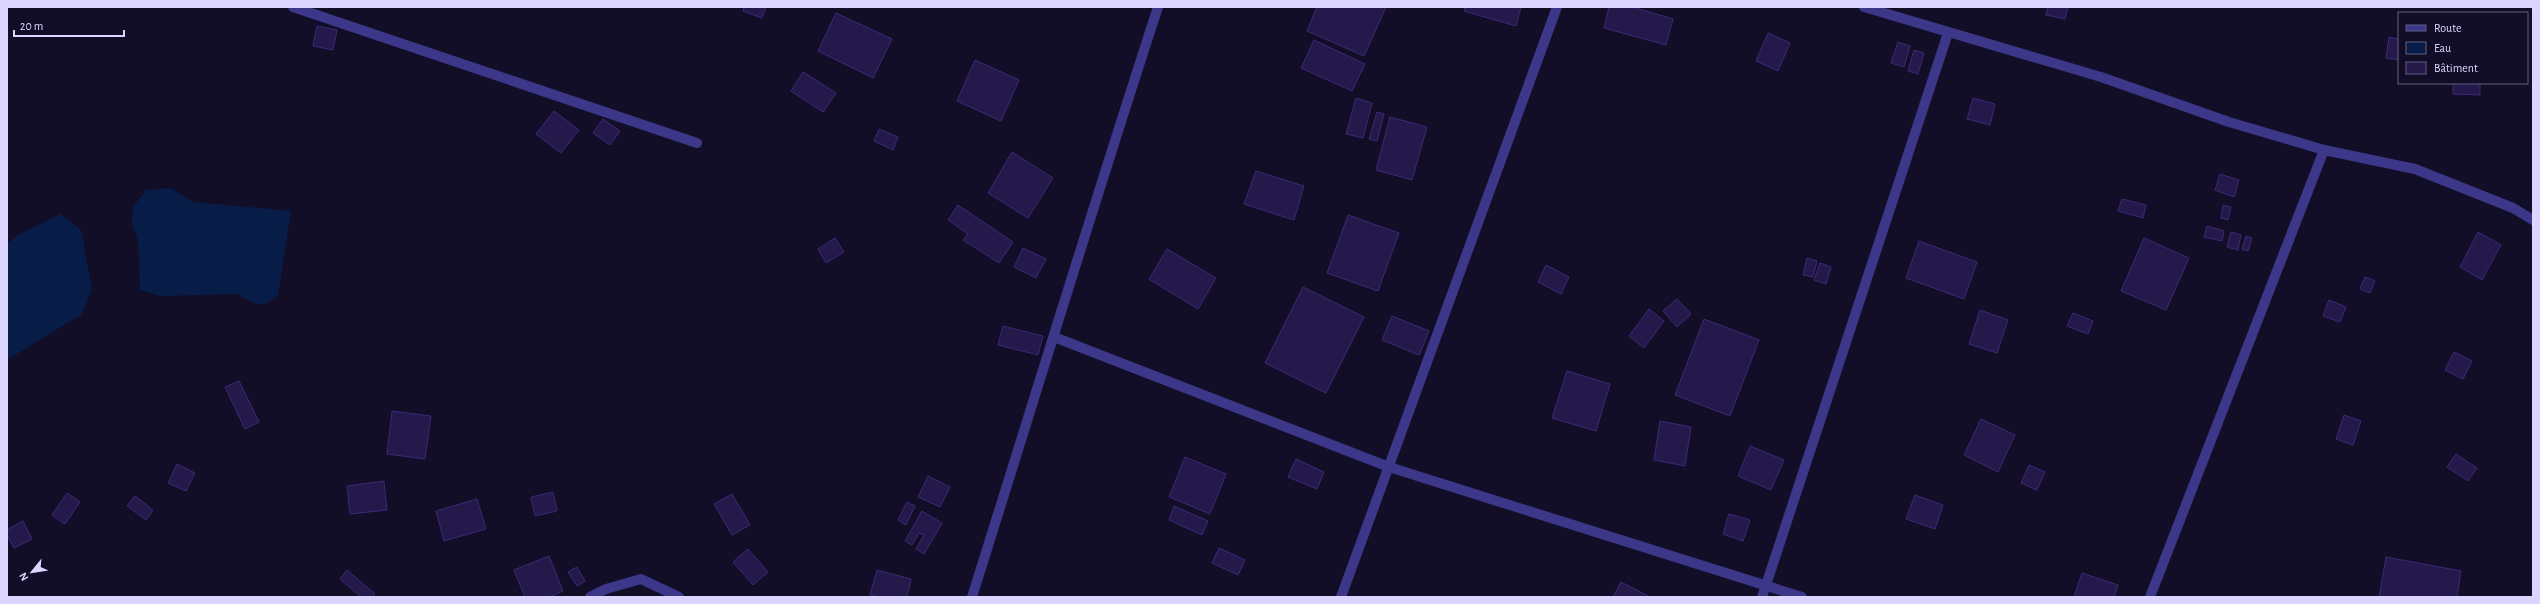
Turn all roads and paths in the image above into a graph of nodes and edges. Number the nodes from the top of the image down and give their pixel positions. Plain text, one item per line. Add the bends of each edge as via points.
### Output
1 (293, 7) edge
2 (1158, 7) edge
3 (1557, 7) edge
4 (1864, 7) edge
5 (1948, 33) junction
6 (697, 143) dead end
7 (2324, 150) junction
8 (2533, 220) edge
9 (1054, 337) junction
10 (1390, 467) junction
11 (1766, 584) junction
12 (590, 597) edge
13 (679, 597) edge
14 (972, 597) edge
15 (1341, 597) edge
16 (1762, 597) edge
17 (1802, 597) edge
18 (2150, 597) edge

1 - 6 street
2 - 9 street via 1084,233
3 - 10 street
4 - 5 street
5 - 7 street via 2102,77 2229,122
5 - 11 street
7 - 8 street via 2415,169 2513,208
7 - 18 street
9 - 10 street
9 - 14 street
10 - 11 street
10 - 15 street
11 - 16 street
11 - 17 street
12 - 13 street via 606,589 641,579

